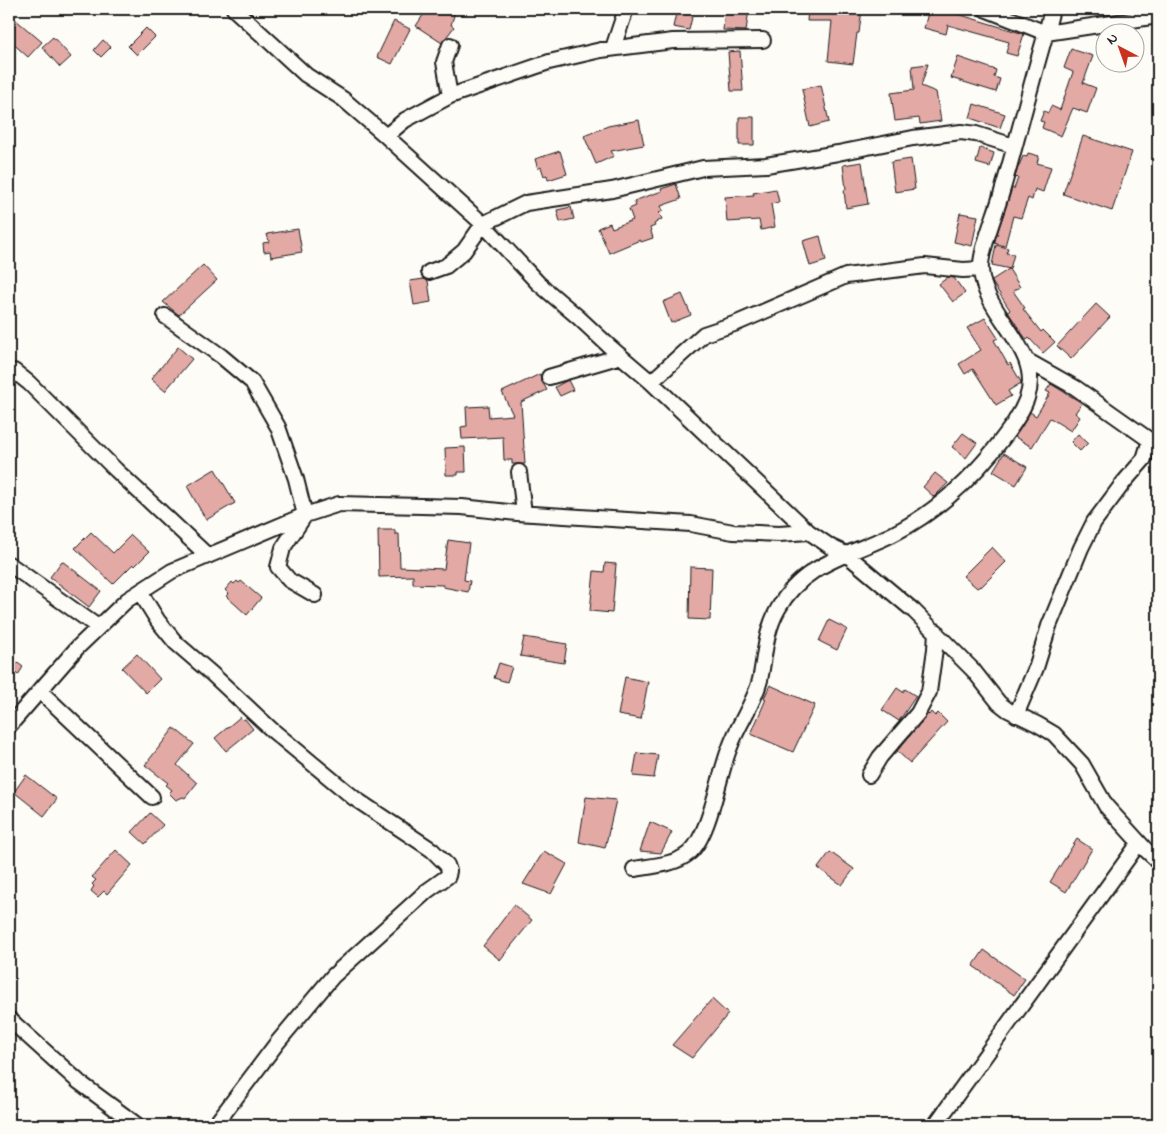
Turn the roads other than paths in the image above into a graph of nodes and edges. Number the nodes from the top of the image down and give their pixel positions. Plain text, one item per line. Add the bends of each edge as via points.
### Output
1 (234, 9) edge
2 (626, 9) edge
3 (985, 9) edge
4 (1052, 9) edge
5 (1158, 16) edge
6 (1046, 33) junction
7 (763, 40) dead end
8 (450, 45) dead end
9 (613, 48) junction
10 (450, 96) junction
11 (386, 136) junction
12 (1014, 146) junction
13 (483, 224) junction
14 (981, 269) junction
15 (428, 272) dead end
16 (165, 316) dead end
17 (621, 356) junction
18 (1028, 361) junction
19 (9, 371) edge
20 (550, 377) dead end
21 (651, 382) junction
22 (1154, 443) edge
23 (519, 472) dead end
24 (524, 513) junction
25 (305, 515) junction
26 (810, 532) junction
27 (846, 554) junction
28 (208, 556) junction
29 (9, 564) edge
30 (140, 592) junction
31 (315, 595) dead end
32 (98, 627) junction
33 (936, 631) junction
34 (40, 691) junction
35 (1016, 715) junction
36 (9, 726) edge
37 (869, 775) dead end
38 (152, 797) dead end
39 (1139, 843) junction
40 (1158, 861) edge
41 (634, 869) dead end
42 (9, 1019) edge
43 (137, 1125) edge
44 (215, 1125) edge
45 (935, 1125) edge

1 - 11 street via 306,75 343,99
2 - 9 street
3 - 6 street
4 - 6 street
5 - 6 street
6 - 12 street
7 - 9 street via 673,41
8 - 10 street via 444,62
9 - 10 street via 549,62
10 - 11 street via 405,120
11 - 13 street
12 - 13 street via 961,132 766,165 703,168 612,190 526,203
12 - 14 street
13 - 15 street via 464,252 446,266
13 - 17 street via 538,283
14 - 18 street via 985,287
14 - 21 street via 925,266 846,276 704,334
16 - 25 street via 252,382 278,427
17 - 20 street
17 - 21 street
18 - 22 street via 1076,388
18 - 27 street via 1031,382 1027,399 1014,425 966,482 910,525
19 - 28 street via 29,382
21 - 26 street
22 - 35 street via 1094,522 1049,626
23 - 24 street
24 - 25 street via 462,507 339,504
24 - 26 street via 692,524 733,532
25 - 28 street
25 - 31 street via 283,548 278,567 289,580
26 - 27 street
27 - 33 street
27 - 41 street via 814,569 778,609 766,642 760,680 752,704 730,746 697,844 689,854 673,862
28 - 30 street via 172,571
29 - 32 street
30 - 32 street
30 - 44 street via 176,643 272,730 354,798 432,850 449,871 448,876 332,976
32 - 34 street
33 - 35 street via 999,703
33 - 37 street via 929,692 918,713 880,757
34 - 36 street
34 - 38 street
35 - 39 street via 1054,734 1075,755 1106,806
39 - 40 street
39 - 45 street
42 - 43 street via 79,1082

